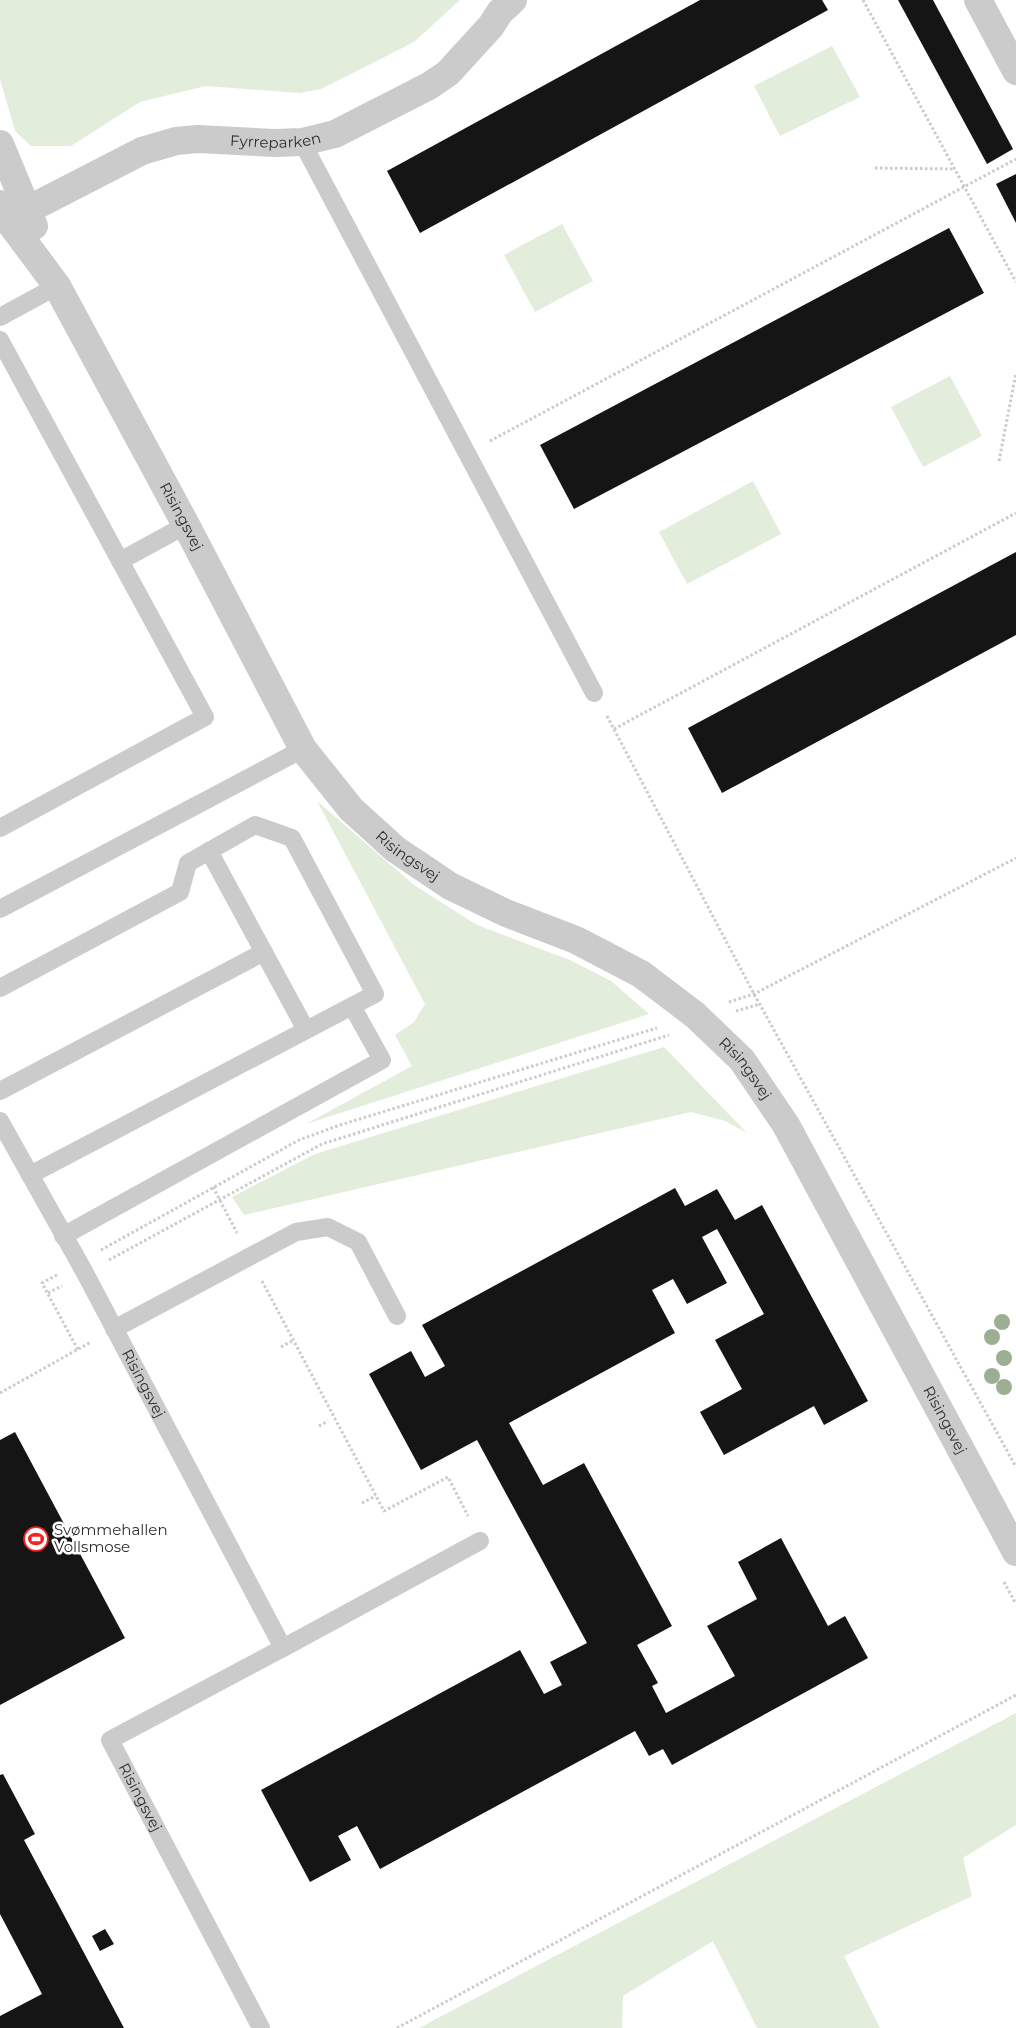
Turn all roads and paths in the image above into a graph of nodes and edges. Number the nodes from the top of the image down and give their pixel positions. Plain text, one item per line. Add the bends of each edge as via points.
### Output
1 (513, 0) edge
2 (863, 0) edge
3 (978, 0) edge
4 (1016, 71) edge
5 (302, 142) junction
6 (0, 144) edge
7 (1016, 159) edge
8 (876, 168) dead end
9 (954, 169) junction
10 (964, 187) junction
11 (12, 211) edge
12 (1016, 282) edge
13 (56, 286) junction
14 (0, 317) edge
15 (0, 340) edge
16 (1016, 373) edge
17 (467, 454) junction
18 (999, 461) dead end
19 (1016, 513) edge
20 (186, 525) junction
21 (120, 560) junction
22 (594, 693) joint
23 (614, 729) junction
24 (303, 749) junction
25 (0, 828) edge
26 (209, 851) junction
27 (1016, 858) edge
28 (0, 909) edge
29 (264, 952) junction
30 (0, 988) edge
31 (754, 994) junction
32 (729, 1002) dead end
33 (760, 1004) junction
34 (352, 1006) junction
35 (700, 1019) junction
36 (306, 1030) junction
37 (0, 1091) edge
38 (0, 1121) edge
39 (30, 1175) junction
40 (214, 1187) junction
41 (219, 1200) junction
42 (63, 1236) junction
43 (249, 1257) junction
44 (82, 1267) junction
45 (48, 1293) junction
46 (397, 1316) dead end
47 (114, 1329) junction
48 (294, 1340) junction
49 (281, 1347) dead end
50 (78, 1350) junction
51 (0, 1393) edge
52 (328, 1421) dead end
53 (320, 1426) dead end
54 (1016, 1466) edge
55 (376, 1496) junction
56 (362, 1503) dead end
57 (480, 1541) joint
58 (1016, 1552) edge
59 (283, 1648) junction
60 (1016, 1695) edge
61 (261, 2028) edge
62 (398, 2028) edge

1 - 5 street, Fyrreparken via 465,56 429,86 335,134
2 - 9 path
3 - 4 street
5 - 11 street, Fyrreparken via 176,141 142,151
5 - 17 lane
6 - 11 street, Risingsvej
7 - 10 path
8 - 9 path
9 - 10 path
10 - 12 path
10 - 17 path
11 - 13 street, Risingsvej
13 - 14 lane
13 - 20 street, Risingsvej
15 - 21 lane
16 - 18 path
17 - 22 lane
19 - 23 path
20 - 21 lane
20 - 24 street, Risingsvej
21 - 25 lane via 205,717
22 - 23 path
23 - 31 path
24 - 28 lane
24 - 35 street, Risingsvej via 351,809 395,849 450,886 506,913 576,940 641,974
26 - 29 lane
26 - 30 lane via 188,863 180,892
26 - 34 lane via 255,825 292,838 375,994
27 - 31 path
29 - 36 lane
29 - 37 lane
31 - 32 path
31 - 33 path
33 - 35 path
33 - 54 path
34 - 36 lane
34 - 42 lane via 382,1060
35 - 40 path via 340,1125 299,1140
35 - 41 path via 322,1144
35 - 58 street, Risingsvej via 742,1060 786,1125
36 - 39 lane
38 - 39 lane, Risingsvej
39 - 42 lane, Risingsvej
40 - 41 path
40 - 44 path
41 - 43 path
41 - 44 path
42 - 44 lane, Risingsvej
43 - 46 lane via 296,1232 328,1227 358,1242
43 - 47 lane
43 - 48 path
44 - 45 path
44 - 45 path via 42,1283
44 - 47 lane, Risingsvej
45 - 50 path
47 - 50 path
47 - 59 lane, Risingsvej
48 - 49 path
48 - 55 path
50 - 51 path
52 - 53 path
55 - 56 path
55 - 57 path via 384,1511 448,1477
57 - 59 lane, Risingsvej
59 - 61 lane, Risingsvej via 110,1740
60 - 62 path

